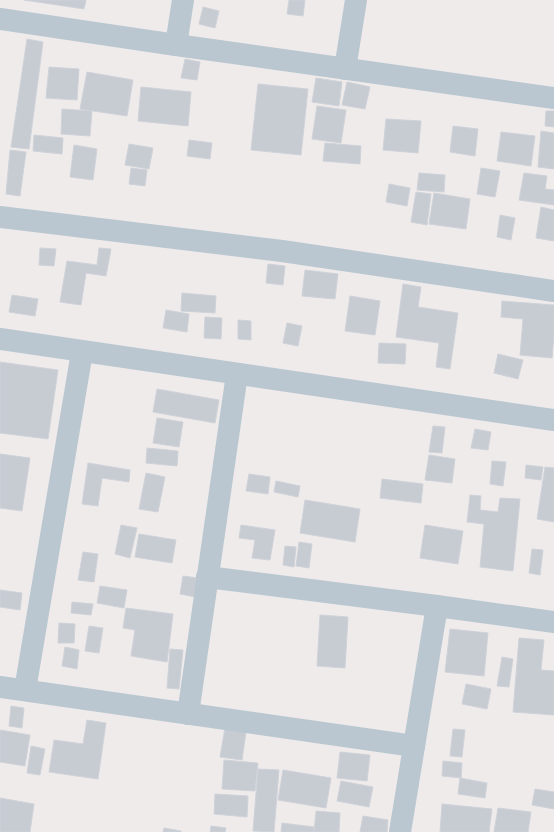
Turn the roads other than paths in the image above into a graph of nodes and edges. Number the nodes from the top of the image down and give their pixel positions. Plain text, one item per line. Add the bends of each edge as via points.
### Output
1 (183, 0) edge
2 (356, 0) edge
3 (0, 19) edge
4 (176, 45) junction
5 (345, 69) junction
6 (554, 98) edge
7 (0, 217) edge
8 (554, 291) edge
9 (0, 339) edge
10 (82, 352) junction
11 (237, 374) junction
12 (554, 420) edge
13 (207, 577) junction
14 (437, 606) junction
15 (554, 622) edge
16 (0, 687) edge
17 (24, 690) junction
18 (188, 714) junction
19 (414, 746) junction
20 (400, 832) edge

1 - 4 street
2 - 5 street
3 - 4 street
4 - 5 street
5 - 6 street
7 - 8 street via 282,250
9 - 10 street
10 - 11 street
10 - 17 street
11 - 12 street
11 - 13 street
13 - 14 street
13 - 18 street
14 - 15 street
14 - 19 street
16 - 17 street
17 - 18 street
18 - 19 street
19 - 20 street

